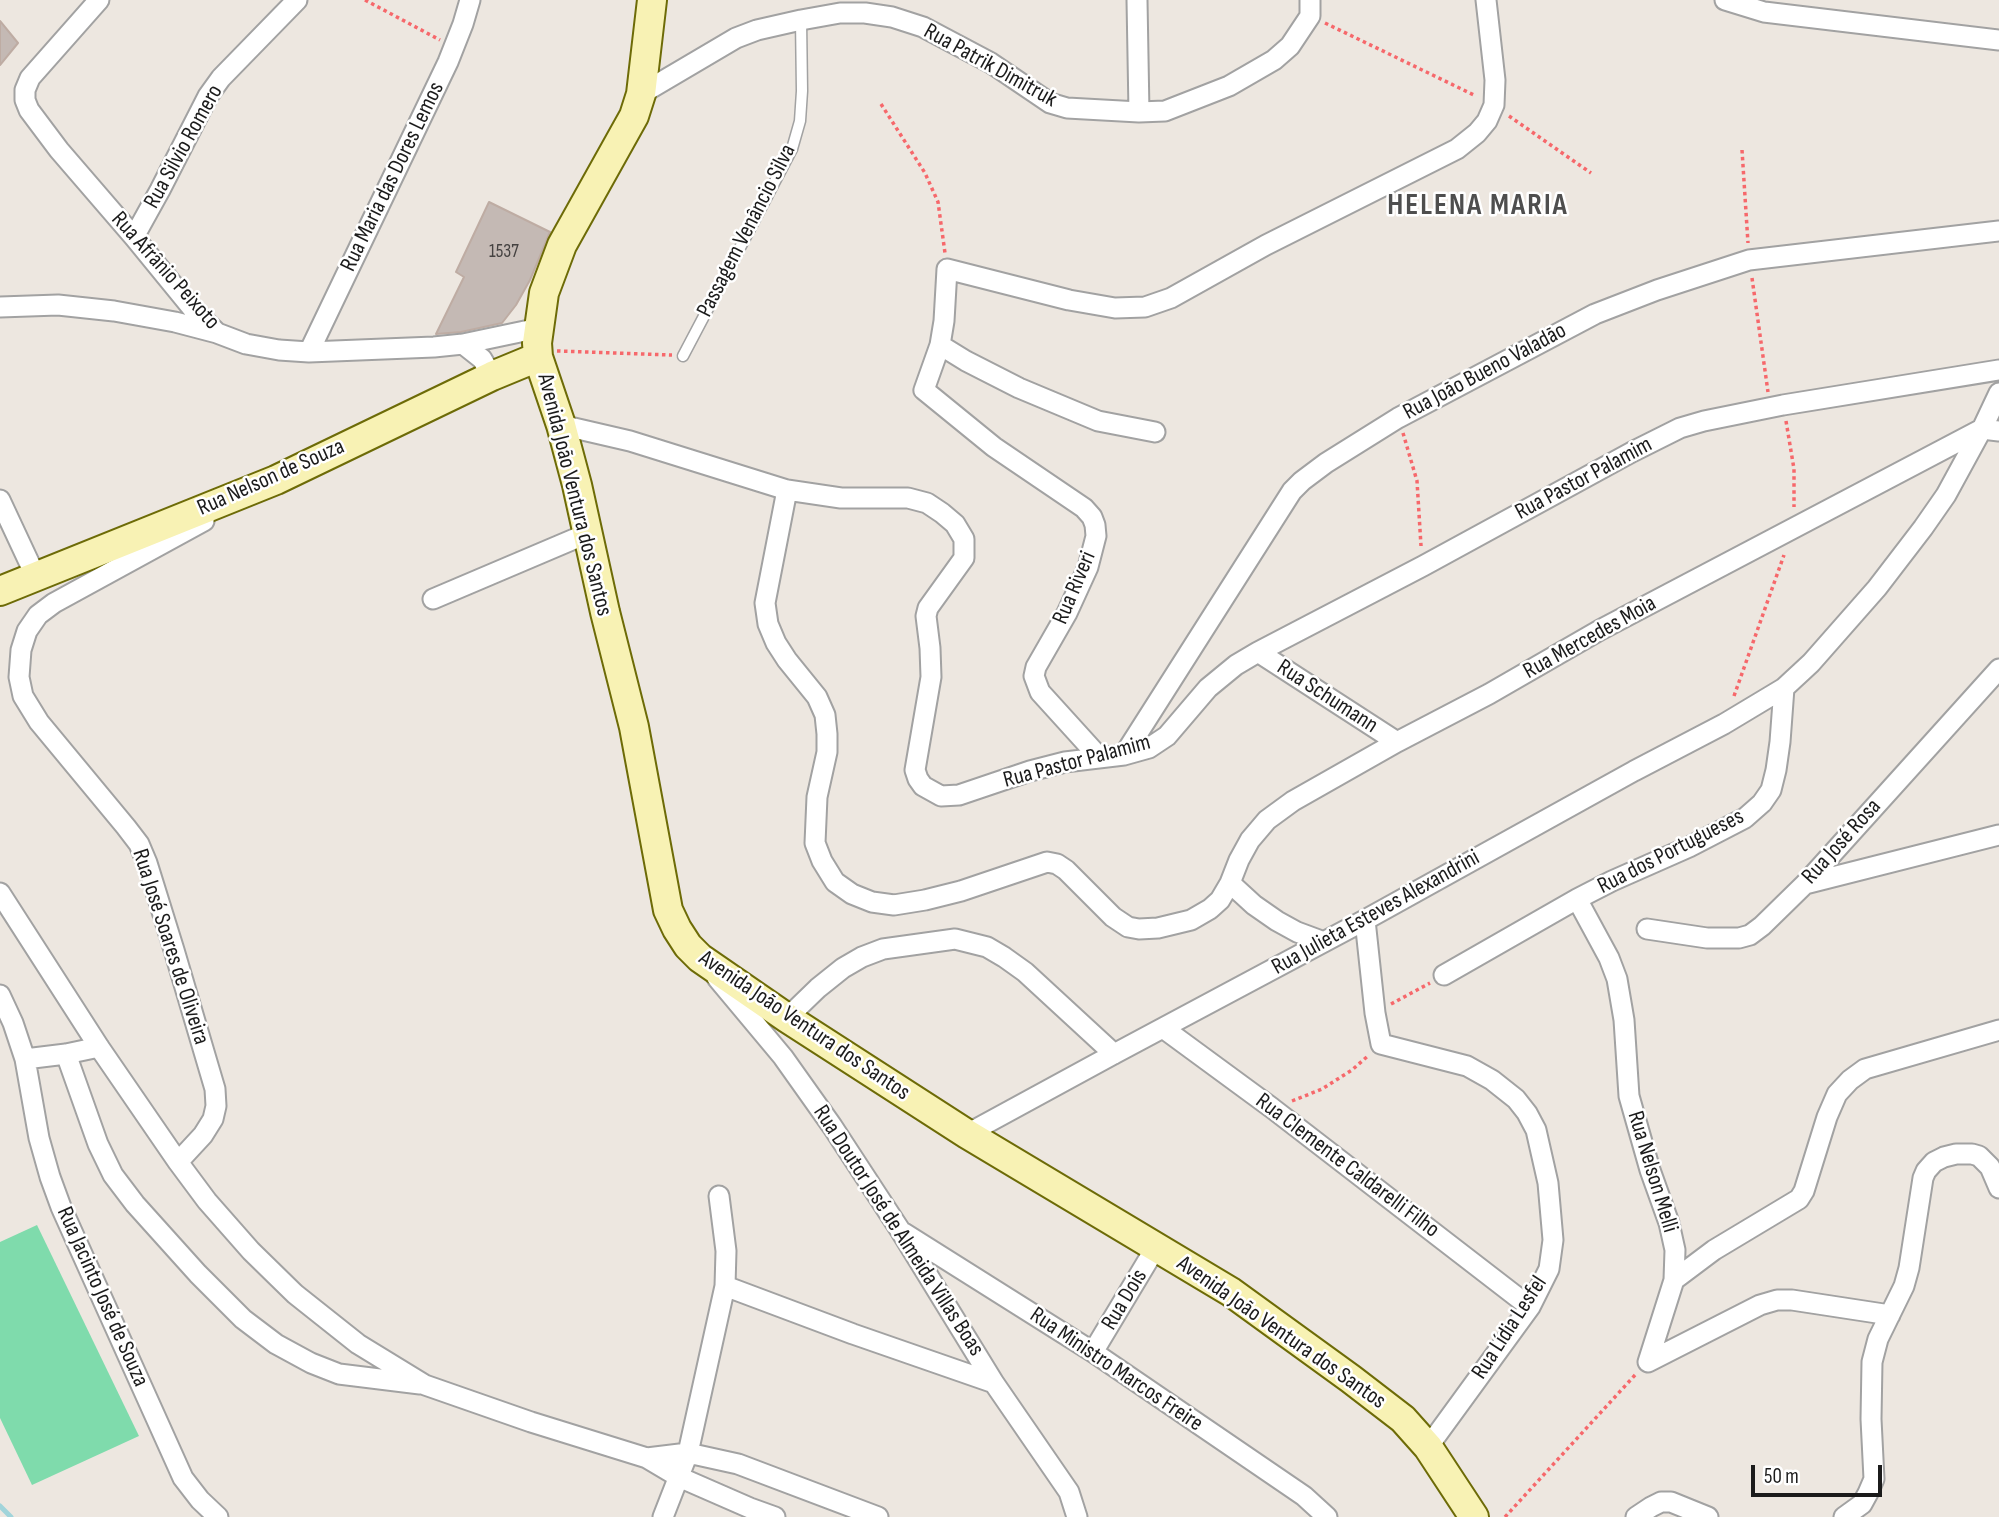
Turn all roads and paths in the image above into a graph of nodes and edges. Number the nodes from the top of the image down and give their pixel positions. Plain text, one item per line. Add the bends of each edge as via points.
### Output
1 (99, 0) edge
2 (297, 0) edge
3 (365, 0) edge
4 (470, 0) edge
5 (652, 0) edge
6 (1137, 0) edge
7 (1486, 0) edge
8 (1725, 0) edge
9 (1788, 0) edge
10 (1310, 8) edge
11 (1764, 12) junction
12 (802, 20) junction
13 (1999, 40) edge
14 (454, 48) junction
15 (640, 94) junction
16 (881, 104) dead end
17 (1494, 105) junction
18 (1139, 112) junction
19 (1742, 150) dead end
20 (1591, 173) dead end
21 (1999, 231) edge
22 (134, 237) junction
23 (1749, 260) junction
24 (947, 269) junction
25 (0, 307) edge
26 (217, 333) junction
27 (463, 344) junction
28 (538, 345) junction
29 (940, 345) junction
30 (309, 352) junction
31 (683, 356) joint
32 (1999, 370) edge
33 (492, 376) junction
34 (1999, 393) edge
35 (1777, 406) junction
36 (1398, 418) junction
37 (561, 425) junction
38 (1991, 430) edge
39 (1155, 432) dead end
40 (276, 480) junction
41 (787, 490) junction
42 (0, 500) edge
43 (1794, 528) junction
44 (586, 534) junction
45 (1423, 566) junction
46 (35, 575) junction
47 (0, 591) edge
48 (433, 599) dead end
49 (1258, 652) junction
50 (1999, 669) edge
51 (1784, 688) junction
52 (1724, 724) junction
53 (1397, 742) junction
54 (1124, 755) junction
55 (1099, 757) junction
56 (1999, 835) edge
57 (1230, 883) junction
58 (1805, 884) junction
59 (0, 893) edge
60 (1577, 899) junction
61 (1364, 920) junction
62 (1647, 929) dead end
63 (1324, 942) junction
64 (700, 958) junction
65 (1444, 975) joint
66 (0, 995) edge
67 (1375, 1013) junction
68 (787, 1018) junction
69 (1163, 1028) junction
70 (1999, 1030) edge
71 (1381, 1044) junction
72 (99, 1046) junction
73 (66, 1054) junction
74 (1114, 1054) junction
75 (25, 1059) junction
76 (1272, 1108) junction
77 (967, 1135) junction
78 (178, 1163) junction
79 (1999, 1188) edge
80 (719, 1196) dead end
81 (900, 1230) junction
82 (1156, 1247) junction
83 (1674, 1280) junction
84 (725, 1286) junction
85 (1530, 1307) junction
86 (1890, 1315) junction
87 (1093, 1352) junction
88 (1648, 1362) junction
89 (994, 1383) junction
90 (425, 1385) junction
91 (1428, 1447) junction
92 (688, 1453) junction
93 (647, 1458) junction
94 (679, 1477) junction
95 (218, 1517) edge
96 (663, 1517) edge
97 (775, 1517) edge
98 (878, 1517) edge
99 (1077, 1517) edge
100 (1327, 1517) edge
101 (1474, 1517) edge
102 (1505, 1517) edge
103 (1636, 1517) edge
104 (1708, 1517) edge
105 (1844, 1517) edge

1 - 22 street, Rua Afrânio Peixoto via 30,78 25,100 59,150
2 - 22 street, Rua Silvio Romero via 208,96
3 - 14 path
4 - 14 street, Rua Maria das Dores Lemos
5 - 15 main road, Avenida João Ventura dos Santos
6 - 18 street
7 - 17 street
8 - 11 street
9 - 11 street
10 - 17 path
10 - 18 street, Rua Patrik Dimitruk via 1290,46 1274,60 1229,86 1165,111
11 - 13 street
12 - 15 street, Rua Patrik Dimitruk via 736,38
12 - 18 street, Rua Patrik Dimitruk via 840,13 892,16 991,63 1050,103
12 - 31 lane, Passagem Venâncio Silva via 800,121 792,149
14 - 30 street, Rua Maria das Dores Lemos
15 - 28 main road, Avenida João Ventura dos Santos via 634,116 562,244 544,293
16 - 24 path via 938,202
17 - 20 path
17 - 24 street via 1477,133 1457,149 1171,298 1145,307 1115,308 1069,300
19 - 23 path
21 - 23 street, Rua João Bueno Valadão
22 - 26 street, Rua Afrânio Peixoto
23 - 35 path
23 - 36 street, Rua João Bueno Valadão via 1595,314
24 - 29 street
25 - 26 street via 58,305 114,311
26 - 30 street, Rua Afrânio Peixoto via 246,344
27 - 28 street, Rua Afrânio Peixoto
27 - 30 street, Rua Afrânio Peixoto
27 - 33 street via 482,359
28 - 31 path
28 - 33 main road, Rua Nelson de Souza
28 - 37 main road, Avenida João Ventura dos Santos
29 - 39 street via 1019,388 1098,421
29 - 55 street, Rua Riveri via 924,390 993,447 1092,517 1096,536 1088,567 1034,676 1040,692
32 - 35 street, Rua Pastor Palamim
33 - 40 main road, Rua Nelson de Souza
34 - 38 street
35 - 43 path via 1794,469
35 - 45 street, Rua Pastor Palamim via 1680,428
36 - 45 path via 1417,481
36 - 54 street, Rua João Bueno Valadão via 1326,463 1292,491
37 - 41 street, Rua Pastor Palamim via 630,441
37 - 44 main road, Avenida João Ventura dos Santos
38 - 43 street, Rua Mercedes Moia
38 - 51 street via 1869,597
40 - 46 main road, Rua Nelson de Souza
40 - 78 street, Rua José Soares de Oliveira via 54,603 38,615 21,650 23,696 139,844 174,950 216,1106 203,1135
41 - 55 street, Rua Pastor Palamim via 927,503 955,524 964,539 964,558 926,616 931,677 915,770 923,786 941,796 959,795 1030,771
41 - 57 street, Rua Mercedes Moia via 765,603 776,643 817,697 825,716 827,752 817,797 815,843 835,882 872,902 894,905 961,891 1047,862 1066,870 1112,918 1139,929 1191,920 1220,900
42 - 46 street
43 - 52 path
43 - 53 street, Rua Mercedes Moia
44 - 48 street
44 - 64 main road, Avenida João Ventura dos Santos via 634,727 668,910
45 - 49 street, Rua Pastor Palamim
46 - 47 main road, Rua Nelson de Souza
49 - 53 street, Rua Schumann
49 - 54 street, Rua Pastor Palamim via 1208,688 1158,743
50 - 58 street, Rua José Rosa
51 - 52 street, Rua Julieta Esteves Alexandrini
51 - 60 street, Rua dos Portugueses via 1776,770 1762,803 1745,818
52 - 61 street, Rua Julieta Esteves Alexandrini
53 - 57 street, Rua Mercedes Moia via 1267,820 1250,840
54 - 55 street, Rua Pastor Palamim
56 - 58 street
57 - 63 street via 1277,921
58 - 62 street, Rua José Rosa via 1762,926 1739,938
59 - 72 street
60 - 65 street, Rua dos Portugueses
60 - 83 street, Rua Nelson Melli via 1617,979 1629,1096 1669,1223 1675,1250
61 - 63 street, Rua Julieta Esteves Alexandrini
61 - 67 street
63 - 69 street, Rua Julieta Esteves Alexandrini
64 - 68 main road, Avenida João Ventura dos Santos
64 - 81 street, Rua Doutor José de Almeida Villas Boas via 783,1057
65 - 67 path
66 - 75 street, Rua Jacinto José de Souza
67 - 71 street
68 - 74 street via 818,988 862,957 883,949 955,939 987,947 1025,972
68 - 77 main road, Avenida João Ventura dos Santos
69 - 74 street, Rua Julieta Esteves Alexandrini
69 - 76 street, Rua Clemente Caldarelli Filho
70 - 83 street via 1865,1069 1850,1080 1837,1094 1827,1117 1799,1199
71 - 76 path via 1322,1089
71 - 85 street, Rua Lídia Lesfel via 1467,1066 1492,1080 1527,1113 1536,1130 1548,1184 1553,1240 1549,1269
72 - 73 street
72 - 78 street
73 - 75 street
73 - 90 street via 113,1175 243,1319 276,1344 339,1374
74 - 77 street, Rua Julieta Esteves Alexandrini
75 - 95 street, Rua Jacinto José de Souza via 39,1138 61,1207 183,1478
76 - 85 street, Rua Clemente Caldarelli Filho
77 - 82 main road, Avenida João Ventura dos Santos
78 - 90 street via 251,1251 295,1294 358,1345
79 - 86 street via 1990,1167 1972,1154 1944,1157 1926,1171 1909,1268
80 - 84 street
81 - 87 street, Rua Ministro Marcos Freire
81 - 89 street, Rua Doutor José de Almeida Villas Boas
82 - 87 street, Rua Dois
82 - 91 main road, Avenida João Ventura dos Santos via 1231,1292 1351,1379 1403,1419
83 - 88 street, Rua Nelson Melli
84 - 89 street
84 - 92 street
85 - 91 street, Rua Lídia Lesfel
86 - 88 street via 1777,1300 1760,1304
86 - 105 street via 1872,1362 1874,1479 1861,1504
87 - 100 street, Rua Ministro Marcos Freire via 1304,1496
88 - 102 path
89 - 99 street, Rua Doutor José de Almeida Villas Boas via 1069,1492
90 - 93 street
91 - 101 main road, Avenida João Ventura dos Santos
92 - 93 street
92 - 94 street
92 - 98 street via 738,1464
93 - 94 street
94 - 96 street
94 - 97 street
103 - 104 street via 1661,1502 1671,1502

